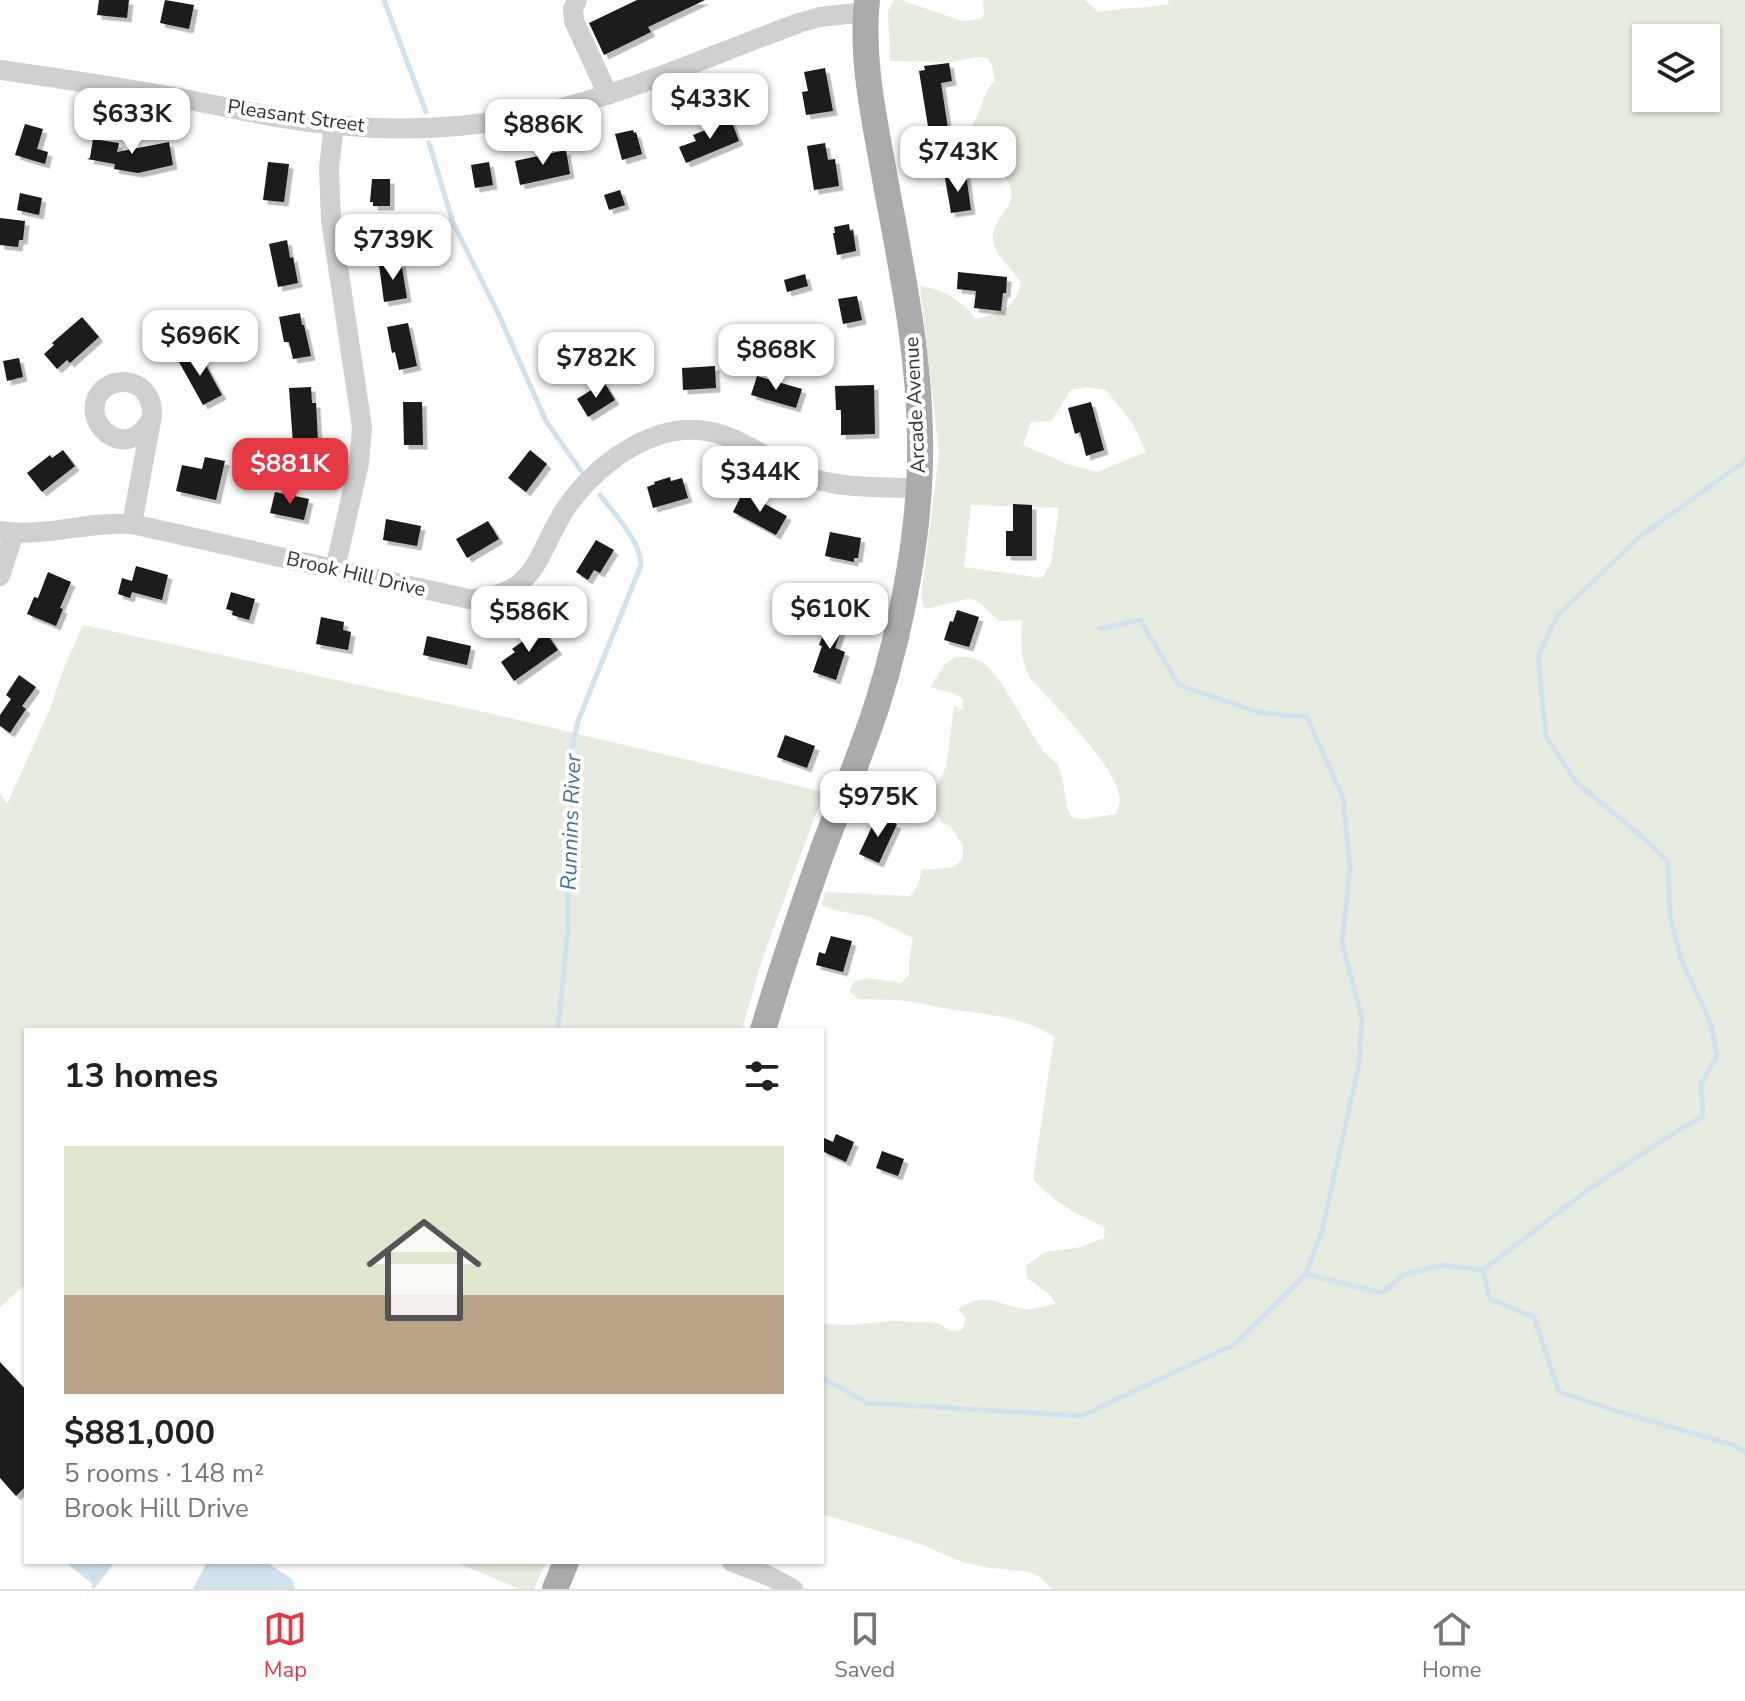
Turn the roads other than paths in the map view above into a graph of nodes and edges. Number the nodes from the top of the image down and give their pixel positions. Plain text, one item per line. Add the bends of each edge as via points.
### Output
1 (577, 0) edge
2 (866, 6) edge
3 (805, 10) edge
4 (0, 70) edge
5 (608, 95) junction
6 (334, 125) junction
7 (152, 416) junction
8 (114, 437) junction
9 (141, 476) junction
10 (919, 488) junction
11 (132, 524) junction
12 (7, 532) edge
13 (335, 569) junction
14 (0, 576) edge
15 (764, 1028) edge
16 (565, 1564) edge
17 (737, 1564) edge
18 (555, 1589) edge
19 (793, 1589) edge

1 - 5 street via 574,21
2 - 3 street, Pleasant Street
2 - 10 main road, Arcade Avenue via 867,73 916,369
3 - 5 street, Pleasant Street
4 - 6 street, Pleasant Street
5 - 6 street, Pleasant Street via 495,122 405,128
6 - 13 street via 331,220 362,427
7 - 8 street via 133,438
7 - 8 street via 153,406 143,388 126,381 108,386 97,399 95,417
7 - 9 street
8 - 9 street via 131,450
9 - 11 street
10 - 13 street, Brook Hill Drive via 832,483 791,470 725,435 677,431 638,445 586,484 527,577 502,594 469,599
10 - 15 main road, Arcade Avenue via 906,586 878,704
11 - 12 street, Brook Hill Drive
11 - 13 street, Brook Hill Drive
12 - 14 street
16 - 18 main road
17 - 19 street

